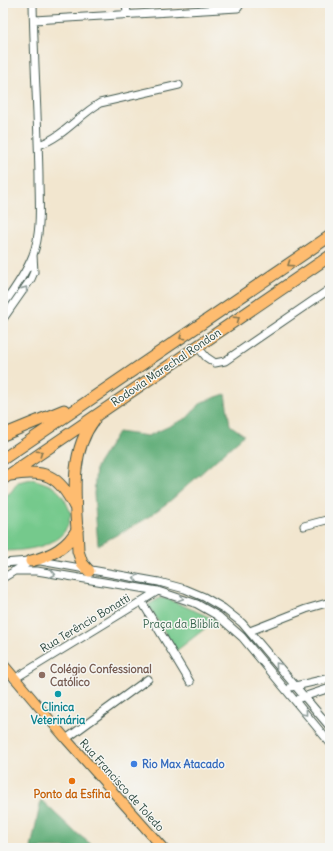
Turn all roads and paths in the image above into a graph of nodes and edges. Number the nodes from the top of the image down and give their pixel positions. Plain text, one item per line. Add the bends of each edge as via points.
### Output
1 (33, 3) edge
2 (126, 3) edge
3 (240, 6) edge
4 (127, 14) junction
5 (34, 20) junction
6 (179, 85) dead end
7 (39, 145) junction
8 (330, 232) edge
9 (326, 239) edge
10 (33, 255) junction
11 (330, 256) edge
12 (330, 289) edge
13 (3, 305) edge
14 (3, 319) edge
15 (197, 346) junction
16 (89, 400) junction
17 (100, 412) junction
18 (3, 435) edge
19 (3, 458) edge
20 (5, 477) edge
21 (76, 510) junction
22 (330, 519) edge
23 (304, 526) dead end
24 (78, 527) junction
25 (33, 561) junction
26 (3, 563) edge
27 (14, 571) junction
28 (89, 571) junction
29 (3, 578) edge
30 (166, 584) junction
31 (158, 591) junction
32 (142, 602) junction
33 (330, 602) edge
34 (250, 631) junction
35 (3, 664) edge
36 (14, 678) junction
37 (330, 678) edge
38 (148, 679) dead end
39 (190, 682) dead end
40 (295, 686) junction
41 (330, 688) edge
42 (285, 689) junction
43 (304, 696) junction
44 (295, 701) junction
45 (330, 727) edge
46 (66, 739) junction
47 (330, 743) edge
48 (163, 848) edge

1 - 5 street
2 - 4 street
3 - 4 street
4 - 5 street
5 - 7 street
6 - 7 street via 100,103 57,137
7 - 10 street via 38,222
8 - 9 highway, Rodovia Marechal Rondon
9 -> 16 highway, Rodovia Marechal Rondon
10 - 13 street via 24,274
14 -> 10 street via 31,279 34,272
15 -> 11 highway, Rodovia Marechal Rondon
12 - 15 street via 225,361 215,363
15 - 17 highway, Rodovia Marechal Rondon
16 - 18 highway
16 - 19 highway, Rodovia Marechal Rondon
20 -> 17 highway, Rodovia Marechal Rondon
17 - 21 highway via 85,431 80,446 76,477
20 - 21 highway via 32,472 50,476 60,482
21 - 24 highway
22 - 23 street
24 - 25 highway via 74,536 63,547 55,553
24 - 28 highway via 80,558
25 - 26 street
25 - 27 street
25 - 28 street
27 - 29 street
27 -> 31 street via 37,571
30 -> 28 street
30 - 31 street, Rua Terêncio Bonatti
30 - 34 street via 204,597 223,608
31 - 32 street, Rua Terêncio Bonatti
31 -> 42 street via 197,604 218,616 242,637
32 - 36 street, Rua Terêncio Bonatti
32 - 39 street
33 - 34 street
40 -> 34 street
35 - 36 main road, Rua Francisco de Toledo
36 - 46 main road, Rua Francisco de Toledo
37 - 40 street
38 - 46 street
40 - 42 street
40 - 43 street
41 - 43 street
42 - 44 street
43 - 44 street
43 - 45 street
44 -> 47 street
46 - 48 main road, Rua Francisco de Toledo

